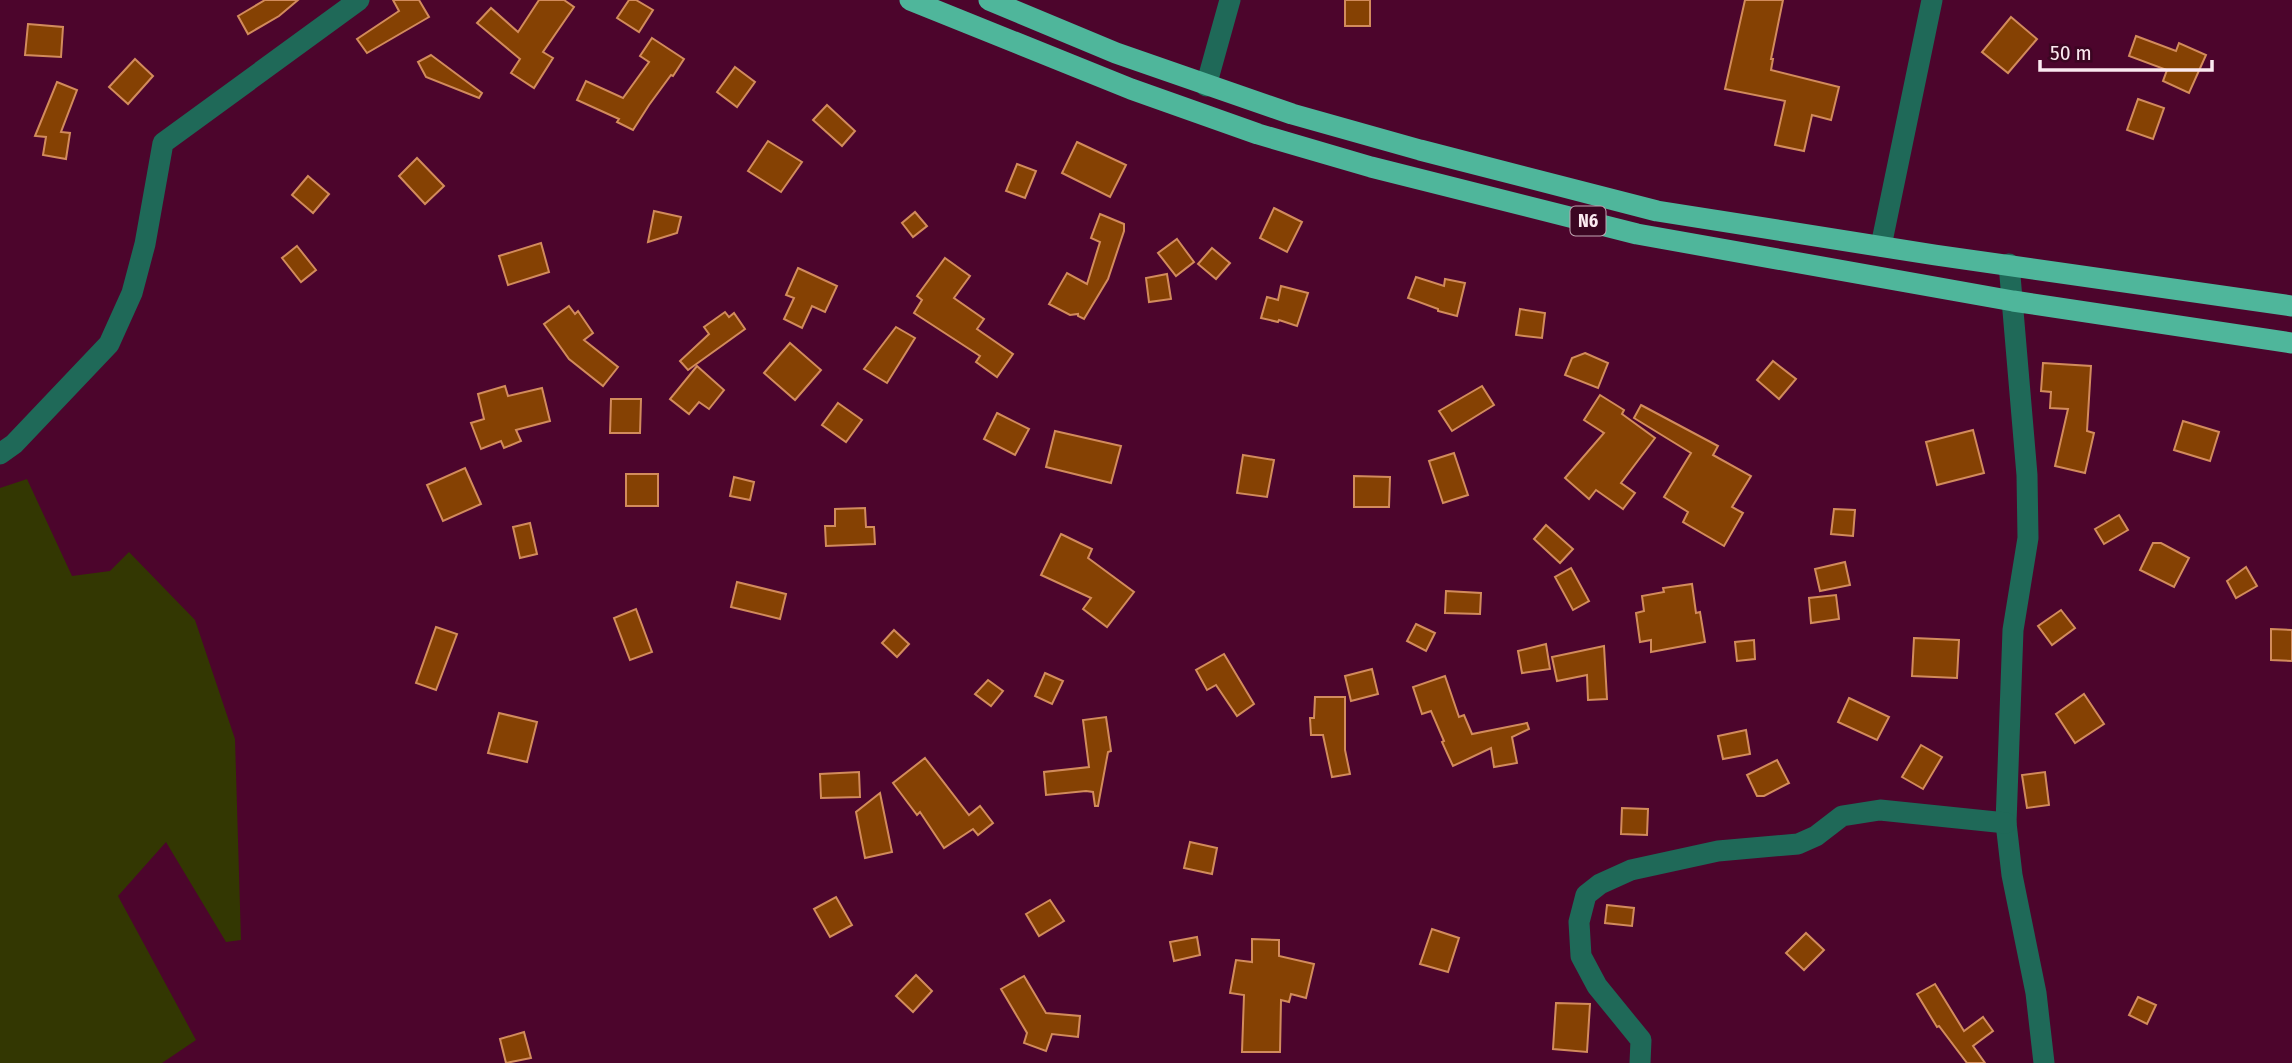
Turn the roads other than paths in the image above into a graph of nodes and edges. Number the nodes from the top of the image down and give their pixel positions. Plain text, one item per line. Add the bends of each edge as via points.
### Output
1 (359, 0) edge
2 (910, 0) edge
3 (989, 0) edge
4 (1230, 0) edge
5 (1931, 0) edge
6 (1206, 86) junction
7 (1881, 246) junction
8 (2009, 264) junction
9 (2013, 301) junction
10 (2292, 306) edge
11 (2292, 343) edge
12 (0, 454) edge
13 (2006, 823) junction
14 (1640, 1063) edge
15 (2044, 1063) edge

1 - 12 street via 163,143 132,293 109,344
2 - 9 highway, N6 via 1190,111 1371,167 1637,234
3 - 6 highway, N6
4 - 6 street
5 - 7 street
6 - 7 highway, N6 via 1420,150 1657,211
7 - 8 highway, N6
8 - 9 street
8 - 10 highway, N6
9 - 11 highway, N6
9 - 13 street via 2028,538 2013,629
13 - 14 street via 1880,810 1842,816 1798,844 1718,851 1631,870 1600,884 1586,895 1579,922 1581,956 1597,986 1642,1040
13 - 15 street

